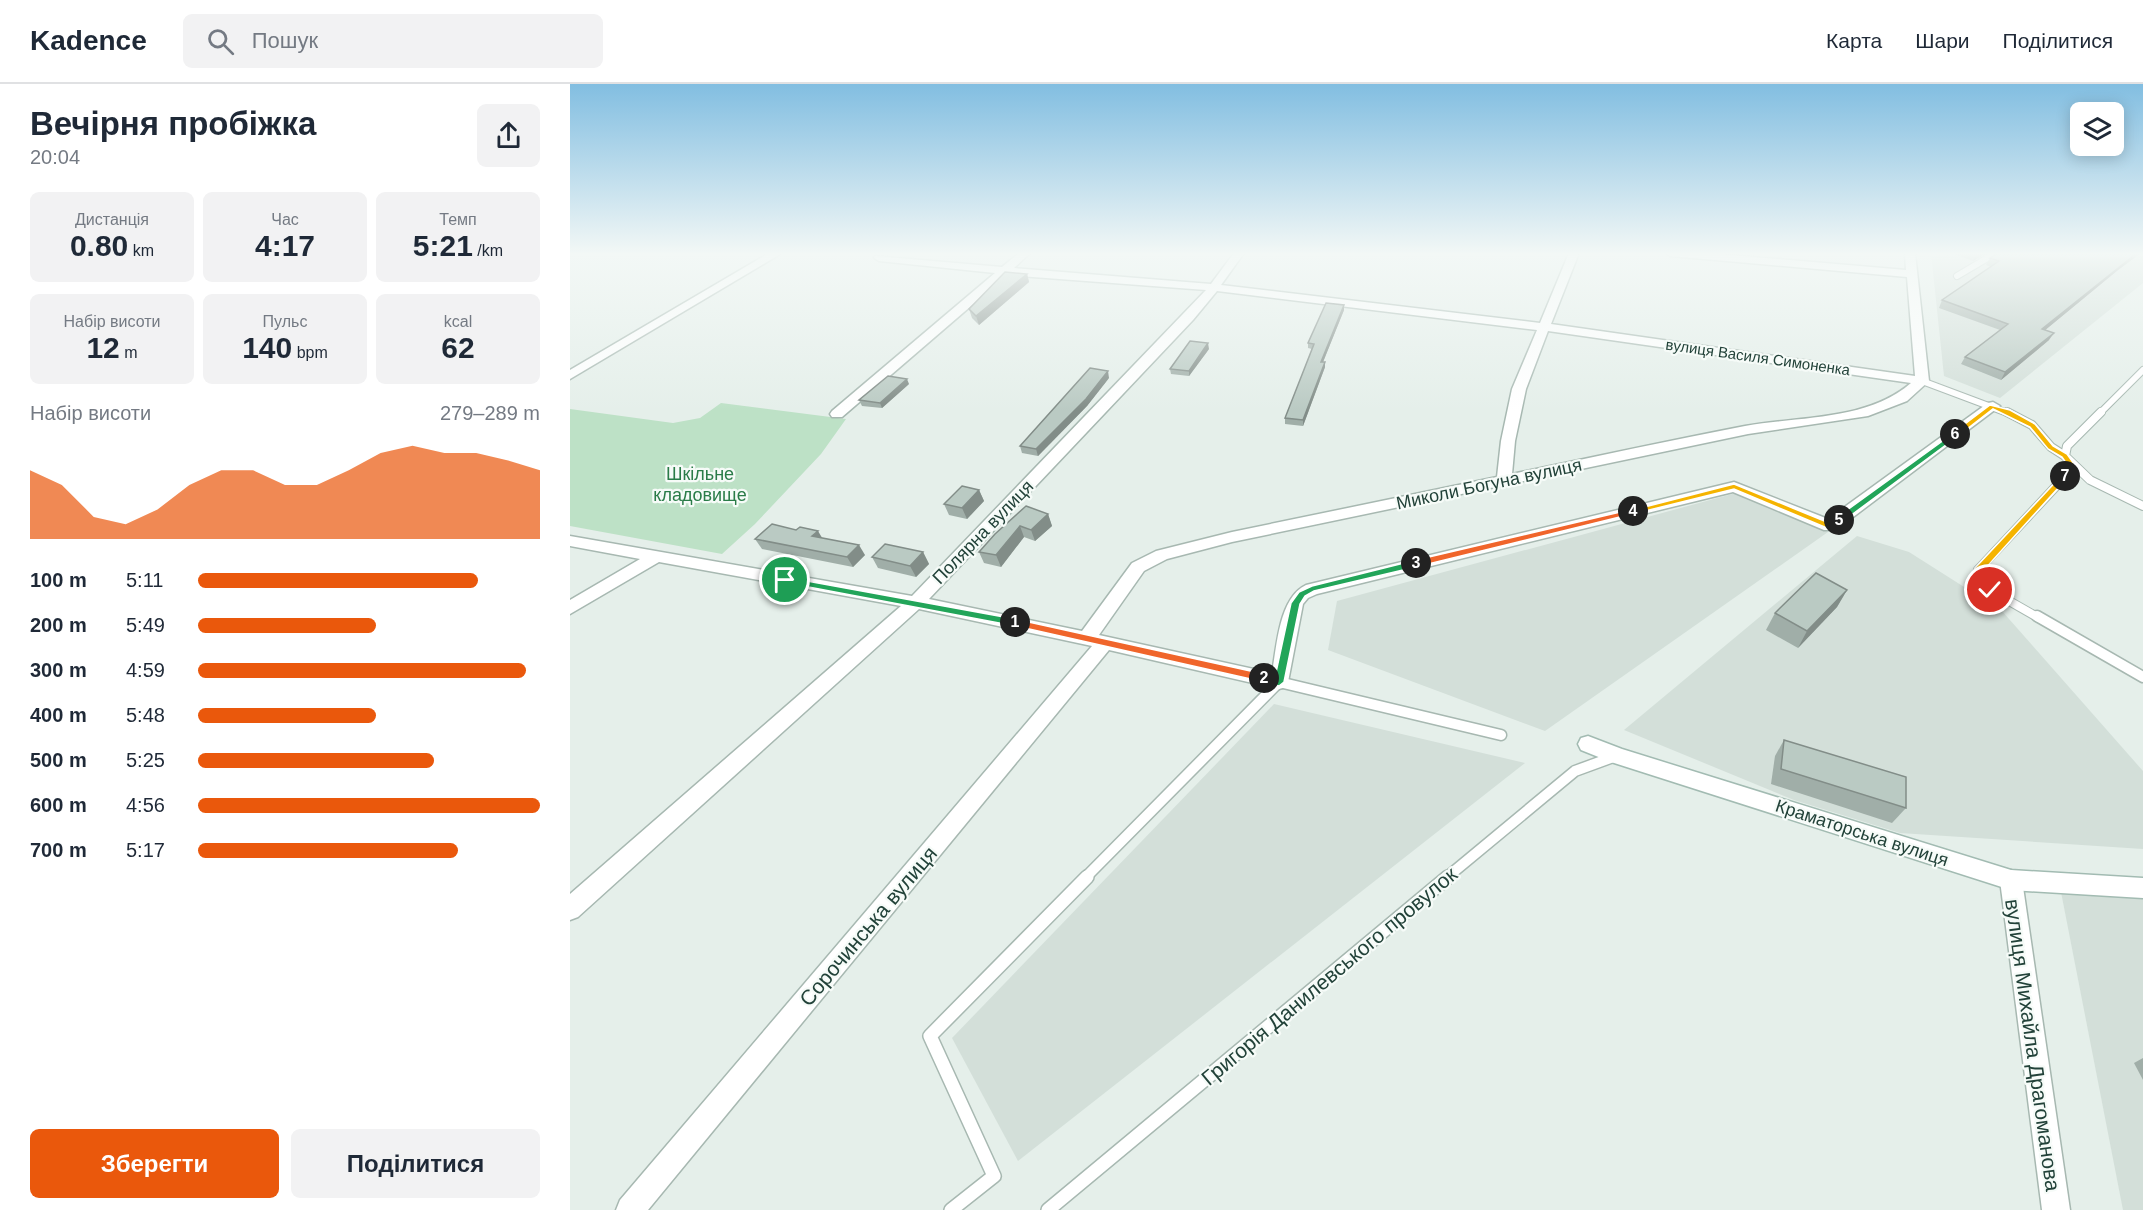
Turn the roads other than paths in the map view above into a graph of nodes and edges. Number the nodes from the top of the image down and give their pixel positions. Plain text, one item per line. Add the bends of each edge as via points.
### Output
1 (688, 306) edge
2 (964, 306) edge
3 (1199, 306) edge
4 (1363, 306) edge
5 (1553, 306) edge
6 (1915, 306) edge
7 (1545, 327) junction
8 (2143, 370) edge
9 (570, 375) edge
10 (1922, 381) junction
11 (1993, 406) junction
12 (837, 414) dead end
13 (2065, 456) junction
14 (2073, 468) junction
15 (1504, 481) junction
16 (2143, 506) edge
17 (570, 541) edge
18 (656, 557) junction
19 (915, 603) junction
20 (570, 608) edge
21 (1096, 640) junction
22 (2143, 677) edge
23 (1279, 682) junction
24 (1501, 735) dead end
25 (1588, 744) dead end
26 (1618, 756) junction
27 (2011, 880) junction
28 (2143, 888) edge
29 (570, 909) edge
30 (630, 1210) edge
31 (951, 1210) edge
32 (1048, 1210) edge
33 (2056, 1210) edge

1 - 9 street
2 - 12 street
3 - 19 street, Полярна вулиця
4 - 7 street, вулиця Василя Симоненка
5 - 7 street
6 - 10 street
7 - 10 street, вулиця Василя Симоненка
7 - 15 street via 1519,389
8 - 13 lane via 2067,446
10 - 11 lane
10 - 15 street, Миколи Богуна вулиця via 1902,398 1868,412 1748,430
11 - 13 lane via 2032,425 2050,447
11 - 23 street via 1830,526 1734,487 1312,589 1295,603
13 - 14 lane
14 - 16 lane
14 - 22 lane via 1978,570 1990,590
15 - 21 street, Миколи Богуна вулиця via 1162,555 1138,567
17 - 18 street
18 - 19 street
18 - 20 street
19 - 21 street
19 - 29 street, Полярна вулиця
21 - 23 street
21 - 30 street, Сорочинська вулиця
23 - 24 lane
23 - 31 lane via 930,1036 994,1176
25 - 26 street, Краматорська вулиця
26 - 27 street, Краматорська вулиця
26 - 32 lane, Григорія Данилевського провулок via 1575,771
27 - 28 street, Краматорська вулиця
27 - 33 street, вулиця Михайла Драгоманова

